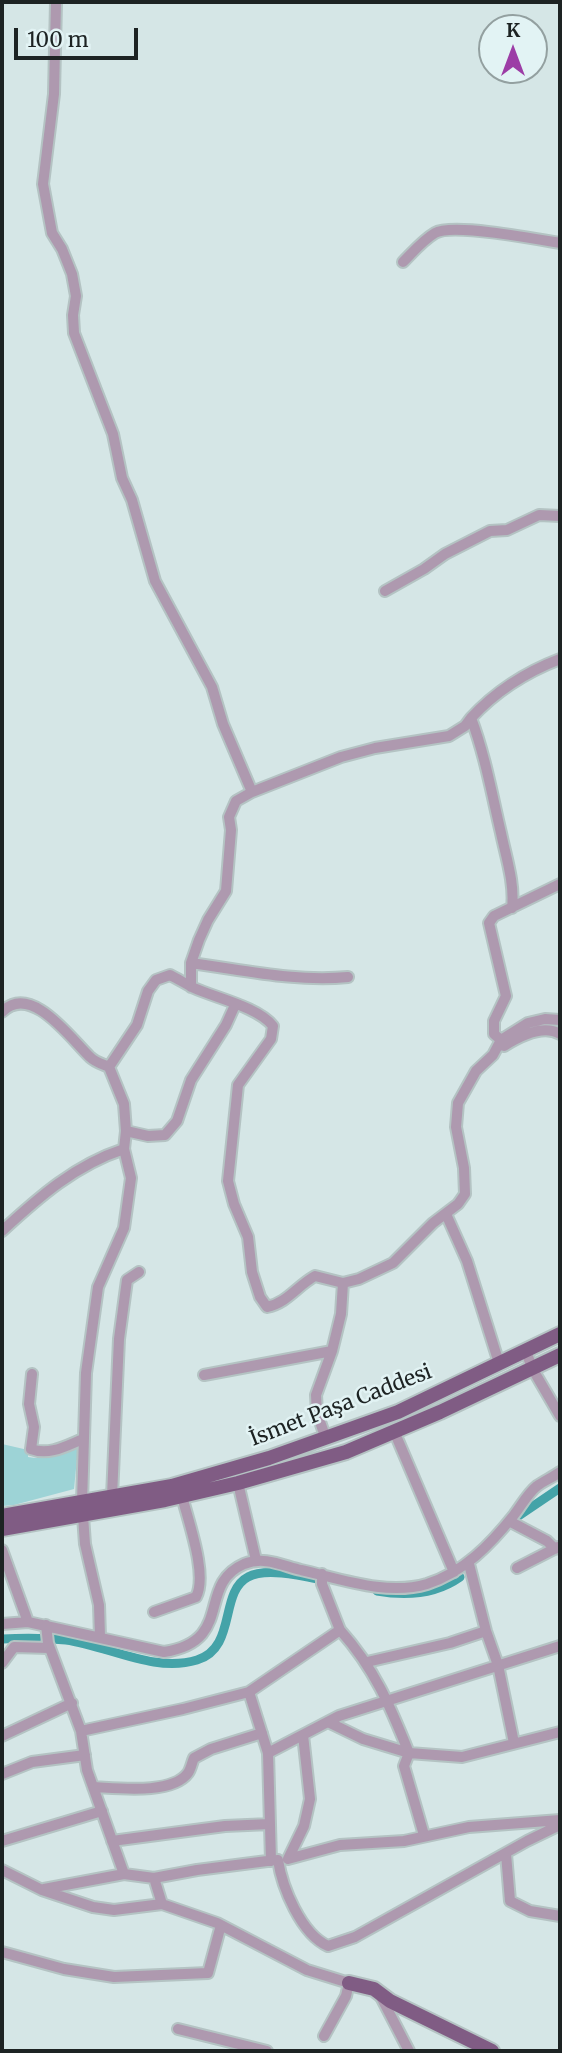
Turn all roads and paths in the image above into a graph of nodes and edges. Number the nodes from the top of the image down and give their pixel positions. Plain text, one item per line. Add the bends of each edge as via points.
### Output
1 (56, 2) edge
2 (560, 243) edge
3 (403, 262) dead end
4 (560, 516) edge
5 (385, 592) dead end
6 (560, 659) edge
7 (471, 718) junction
8 (252, 792) junction
9 (560, 884) edge
10 (512, 908) junction
11 (191, 963) junction
12 (348, 977) dead end
13 (191, 987) junction
14 (234, 1004) junction
15 (2, 1012) edge
16 (560, 1020) edge
17 (560, 1034) edge
18 (501, 1041) junction
19 (493, 1055) junction
20 (109, 1067) junction
21 (126, 1131) junction
22 (124, 1149) junction
23 (446, 1214) junction
24 (2, 1231) edge
25 (139, 1272) dead end
26 (343, 1283) junction
27 (560, 1334) edge
28 (526, 1350) junction
29 (332, 1351) junction
30 (560, 1355) edge
31 (499, 1363) junction
32 (532, 1368) junction
33 (32, 1374) dead end
34 (204, 1375) dead end
35 (560, 1416) edge
36 (394, 1431) junction
37 (83, 1439) junction
38 (326, 1439) junction
39 (560, 1472) edge
40 (238, 1483) junction
41 (112, 1496) junction
42 (181, 1496) junction
43 (82, 1509) junction
44 (2, 1516) edge
45 (509, 1521) junction
46 (2, 1529) edge
47 (557, 1547) edge
48 (2, 1550) edge
49 (256, 1560) junction
50 (469, 1564) junction
51 (517, 1568) dead end
52 (454, 1572) junction
53 (322, 1578) junction
54 (154, 1612) dead end
55 (28, 1622) junction
56 (2, 1624) edge
57 (340, 1630) junction
58 (486, 1631) junction
59 (48, 1637) junction
60 (100, 1637) junction
61 (560, 1646) edge
62 (2, 1662) edge
63 (367, 1662) junction
64 (498, 1665) junction
65 (249, 1692) junction
66 (387, 1700) junction
67 (72, 1703) junction
68 (327, 1722) junction
69 (81, 1731) junction
70 (560, 1732) edge
71 (262, 1733) junction
72 (2, 1735) edge
73 (303, 1735) junction
74 (514, 1743) junction
75 (268, 1753) junction
76 (409, 1753) junction
77 (85, 1755) junction
78 (2, 1774) edge
79 (93, 1787) junction
80 (102, 1811) junction
81 (560, 1820) edge
82 (270, 1824) junction
83 (560, 1825) edge
84 (424, 1835) junction
85 (2, 1841) edge
86 (112, 1841) junction
87 (506, 1854) junction
88 (279, 1860) junction
89 (3, 1871) edge
90 (124, 1874) junction
91 (154, 1878) junction
92 (42, 1890) junction
93 (162, 1904) junction
94 (560, 1916) edge
95 (221, 1925) junction
96 (2, 1952) edge
97 (349, 1983) junction
98 (379, 1993) junction
99 (178, 2029) dead end
100 (324, 2035) dead end
101 (267, 2051) edge
102 (409, 2051) edge
103 (492, 2051) edge

1 - 8 street via 54,94 43,184 52,233 72,274 74,333 113,434 122,478 155,580 212,687
2 - 3 street via 438,231
4 - 5 street via 539,515 507,530 490,531
6 - 7 street via 488,699
7 - 8 street via 449,736 341,757
7 - 10 street via 503,845
8 - 11 street via 236,802 229,817 226,891 208,920
9 - 10 street
10 - 18 street via 489,923 506,996 495,1021 494,1034
11 - 12 street via 274,976
11 - 13 street
13 - 14 street
13 - 20 street via 170,975 156,980 137,1025
14 - 21 street via 191,1080 177,1121 165,1135
14 - 26 street via 273,1026 271,1039 238,1085 228,1181 248,1237 260,1297 267,1307 281,1304 315,1276
15 - 20 street via 25,1003 36,1008 88,1056
16 - 18 street via 528,1023
17 - 19 street via 550,1030 526,1035
18 - 19 street
19 - 23 street via 476,1071 458,1103 456,1127 465,1194
20 - 21 street via 124,1104
21 - 22 street
22 - 24 street via 65,1177
22 - 37 street via 131,1178 124,1228 99,1287 86,1373
23 - 26 street via 393,1263
23 - 31 street via 467,1261
25 - 41 street via 127,1280 119,1339
26 - 29 street
27 - 28 main road, İsmet Paşa Caddesi
28 - 31 main road, İsmet Paşa Caddesi
28 - 32 street
29 - 34 street
29 - 38 street via 316,1395
30 - 32 main road
31 - 38 main road, İsmet Paşa Caddesi via 398,1412
32 - 35 street
32 - 36 main road
33 - 37 street via 31,1449 54,1451
36 - 40 main road via 346,1452
36 - 52 street
37 - 43 street
38 - 41 main road, İsmet Paşa Caddesi via 211,1476
39 - 45 street via 536,1487
40 - 42 main road
40 - 49 street
41 - 43 main road, İsmet Paşa Caddesi
42 - 43 main road
42 - 54 street via 201,1574 200,1590 196,1597
43 - 44 main road
43 - 46 main road
43 - 60 street
45 - 47 street
45 - 50 street
47 - 51 street
48 - 55 street
49 - 53 street via 277,1562
49 - 60 street via 222,1581 207,1630 180,1649 164,1652
50 - 52 street
50 - 58 street
52 - 53 street via 409,1588
53 - 57 street
55 - 56 street
55 - 59 street
57 - 63 street
57 - 65 street
58 - 63 street
58 - 64 street
59 - 60 street
59 - 62 street via 14,1647
59 - 67 street
61 - 64 street
63 - 66 street
64 - 66 street
64 - 74 street
65 - 69 street
65 - 71 street
66 - 68 street
66 - 76 street
67 - 69 street
67 - 72 street
68 - 73 street
68 - 76 street
69 - 77 street
70 - 74 street
71 - 75 street
71 - 79 street via 194,1758 188,1773 176,1783 142,1789
73 - 75 street
73 - 88 street via 310,1799 304,1826
74 - 76 street via 462,1757
75 - 82 street
76 - 84 street via 404,1766
77 - 78 street via 32,1762
77 - 79 street
79 - 80 street
80 - 85 street
80 - 86 street
81 - 84 street
82 - 86 street
82 - 88 street
83 - 87 street
84 - 88 street via 404,1841 340,1845
86 - 90 street
87 - 88 street via 355,1937 328,1946 319,1942 298,1913 281,1881
87 - 94 street via 510,1900
88 - 91 street
89 - 92 street
90 - 91 street
90 - 92 street
91 - 93 street
92 - 93 street via 114,1910
93 - 95 street
95 - 96 street via 208,1973 114,1977
95 - 97 street via 307,1970
97 - 98 main road
97 - 100 street
98 - 102 street
98 - 103 main road
99 - 101 street

